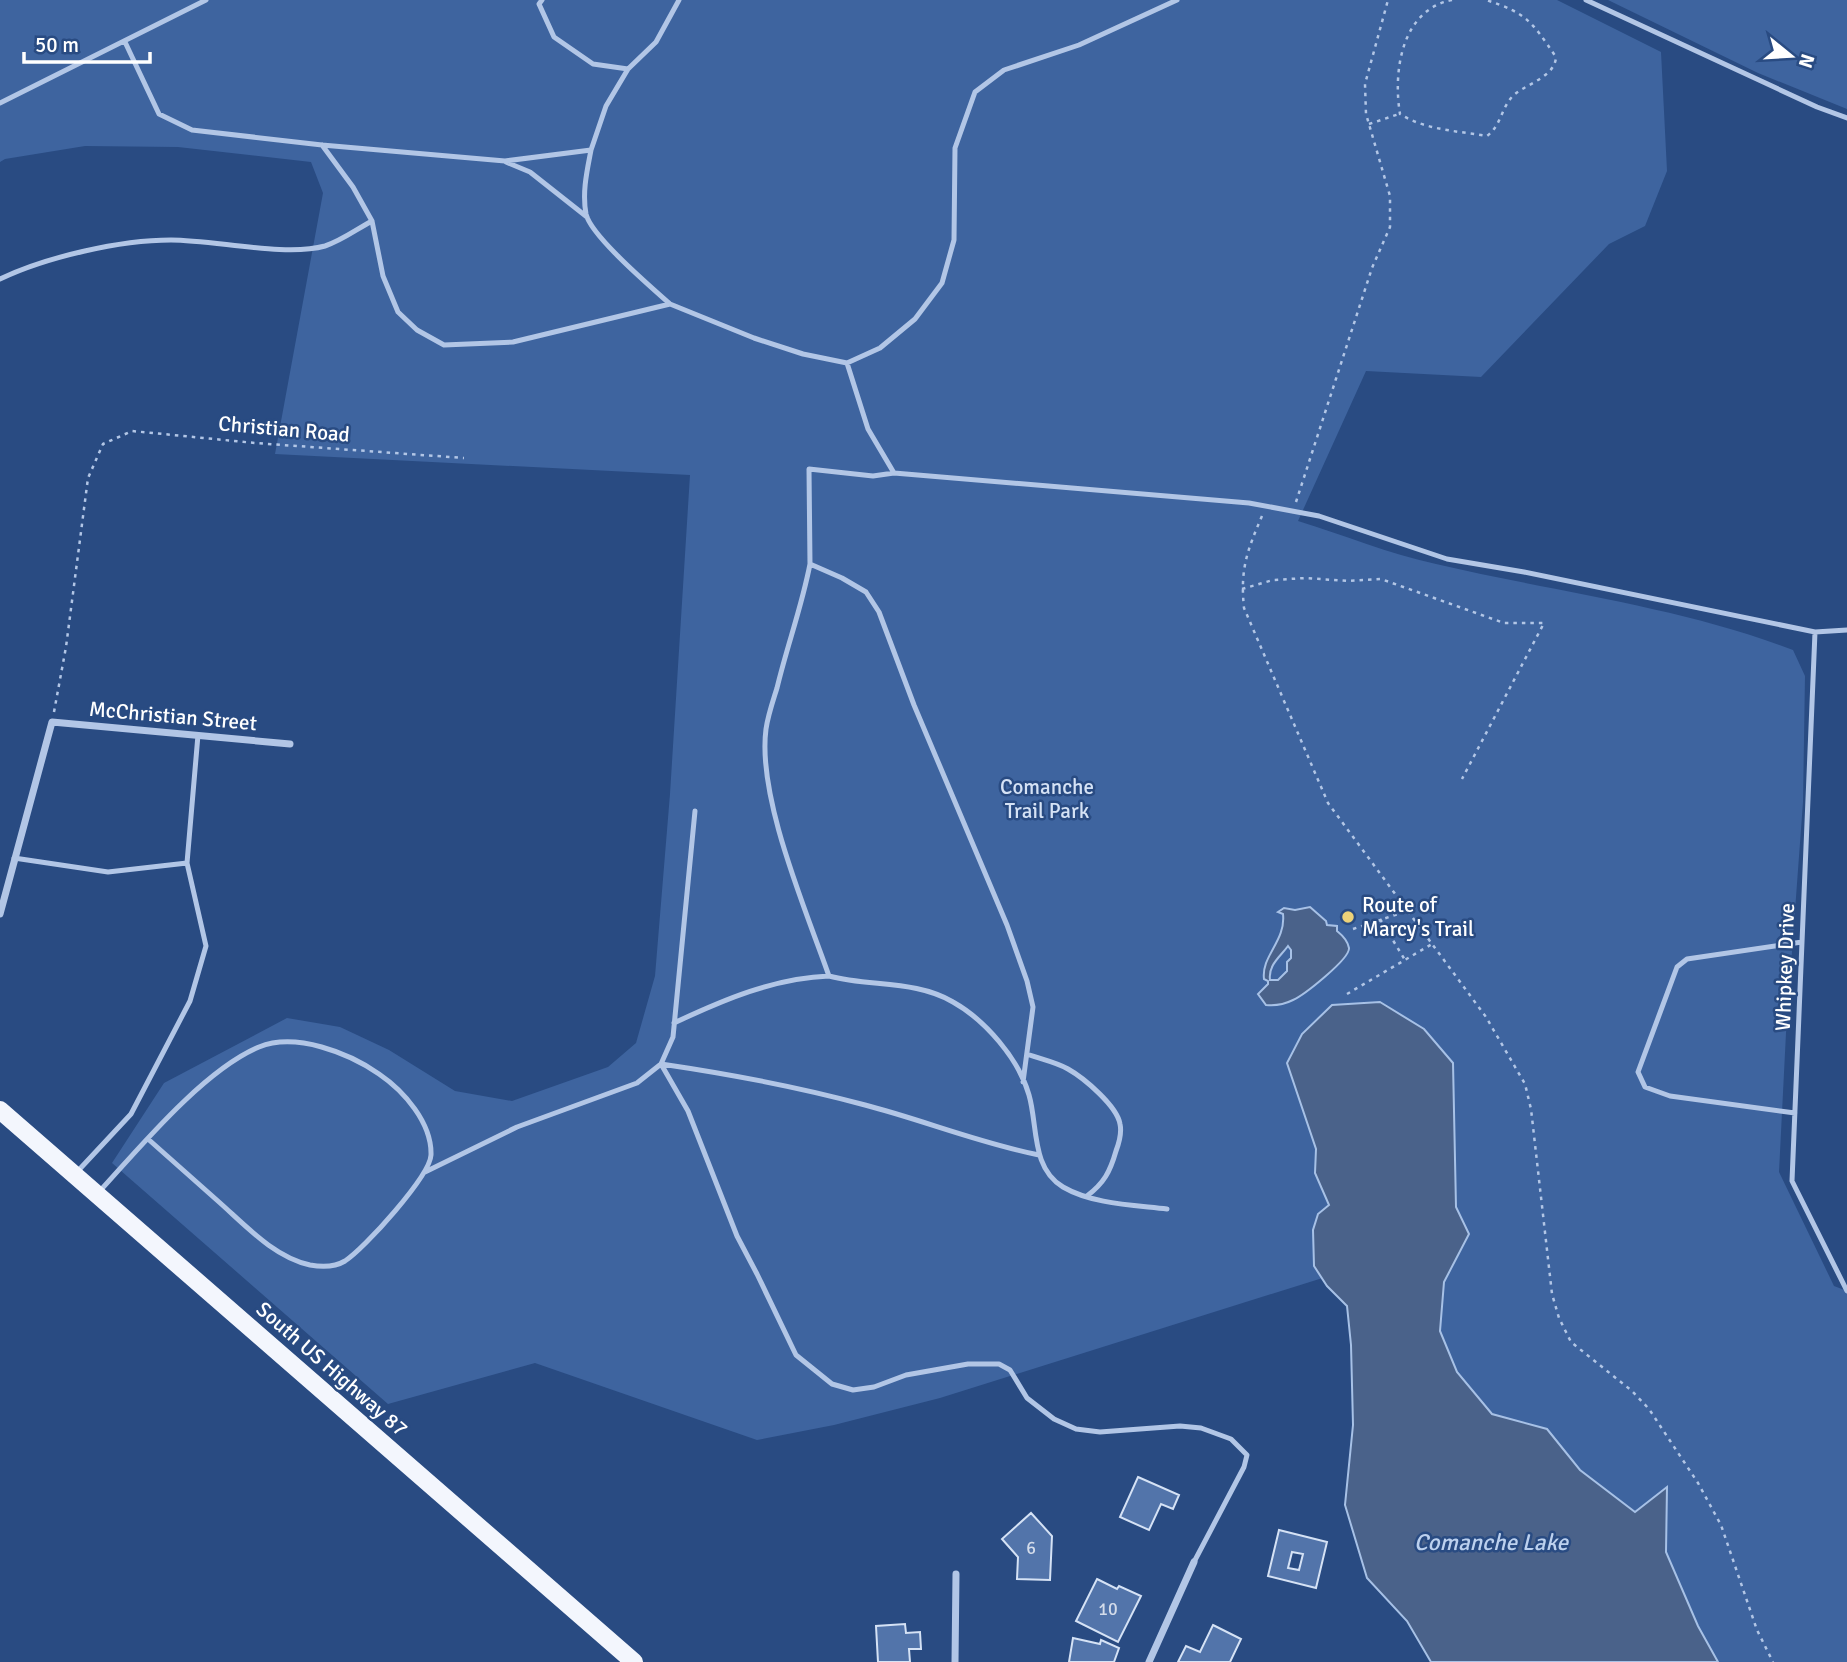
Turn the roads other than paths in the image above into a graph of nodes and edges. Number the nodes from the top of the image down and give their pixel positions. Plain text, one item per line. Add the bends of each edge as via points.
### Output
1 (206, 0) edge
2 (542, 0) edge
3 (679, 0) edge
4 (1177, 0) edge
5 (1586, 0) edge
6 (125, 42) junction
7 (628, 69) junction
8 (0, 103) edge
9 (1847, 118) edge
10 (323, 145) junction
11 (592, 149) junction
12 (505, 161) junction
13 (587, 217) junction
14 (372, 222) junction
15 (0, 279) edge
16 (670, 304) junction
17 (847, 363) junction
18 (894, 472) junction
19 (810, 564) junction
20 (1847, 630) edge
21 (1815, 632) junction
22 (198, 735) junction
23 (290, 744) dead end
24 (695, 811) dead end
25 (13, 858) junction
26 (187, 863) junction
27 (0, 914) edge
28 (1802, 942) junction
29 (829, 976) junction
30 (674, 1023) junction
31 (1027, 1054) junction
32 (661, 1064) junction
33 (1023, 1082) junction
34 (0, 1110) edge
35 (1795, 1113) junction
36 (148, 1139) junction
37 (1039, 1155) junction
38 (425, 1172) junction
39 (75, 1175) junction
40 (97, 1194) junction
41 (1087, 1196) junction
42 (1167, 1209) dead end
43 (1847, 1291) edge
44 (1194, 1562) joint
45 (956, 1574) dead end
46 (634, 1662) edge
47 (955, 1662) edge
48 (1149, 1662) edge

1 - 6 lane
2 - 7 lane via 554,37 593,64
3 - 7 lane via 656,42
4 - 17 lane via 1079,46 1004,70 975,92 955,148 954,240 942,283 915,319 880,348
5 - 9 lane
6 - 8 lane
6 - 10 lane via 159,114 192,130
7 - 11 lane via 606,106
10 - 12 lane
10 - 14 lane
11 - 12 lane
11 - 13 lane via 584,186
12 - 13 lane via 530,172
13 - 16 lane via 615,254
14 - 15 lane via 326,245 300,250 170,240 128,243 22,268
14 - 16 lane via 383,276 398,312 417,330 444,345 513,342
16 - 17 lane via 754,338
17 - 18 lane via 868,429
18 - 19 lane via 873,476 809,469
18 - 21 lane via 1249,503 1319,516 1447,559
19 - 29 lane via 766,728 765,758 786,852
19 - 31 lane via 866,592 878,612 1027,981 1032,1007
20 - 21 lane
21 - 28 lane, Whipkey Drive
22 - 23 street, McChristian Street
22 - 25 street, McChristian Street via 52,722
22 - 26 lane
24 - 30 lane
25 - 26 lane via 108,872
25 - 27 street
26 - 39 lane via 206,946 190,1001 131,1114
28 - 35 lane, Whipkey Drive
28 - 35 lane via 1687,959 1677,967 1638,1072 1645,1087 1670,1096
29 - 30 lane via 798,977 753,990
29 - 33 lane via 927,990 954,1002 989,1028
30 - 32 lane
31 - 33 lane
31 - 41 lane via 1067,1068 1116,1113 1121,1125 1109,1174
32 - 37 lane via 863,1104
32 - 38 lane via 637,1083 517,1127
32 - 44 lane via 688,1111 737,1236 804,1363 832,1384 853,1390 968,1364 999,1364 1010,1370 1027,1398 1076,1429 1200,1427 1231,1439 1247,1455 1244,1467
33 - 37 lane
34 - 39 main road, South US Highway 87
35 - 43 lane, Whipkey Drive via 1792,1181
36 - 38 lane via 284,1256 324,1267 344,1262 367,1242
36 - 38 lane via 234,1060 262,1046 295,1042 329,1048 393,1083 412,1104 430,1139 431,1159
36 - 40 lane
37 - 41 lane via 1048,1174 1060,1185
39 - 40 main road, South US Highway 87
40 - 46 main road, South US Highway 87
41 - 42 lane
44 - 48 street
45 - 47 street

